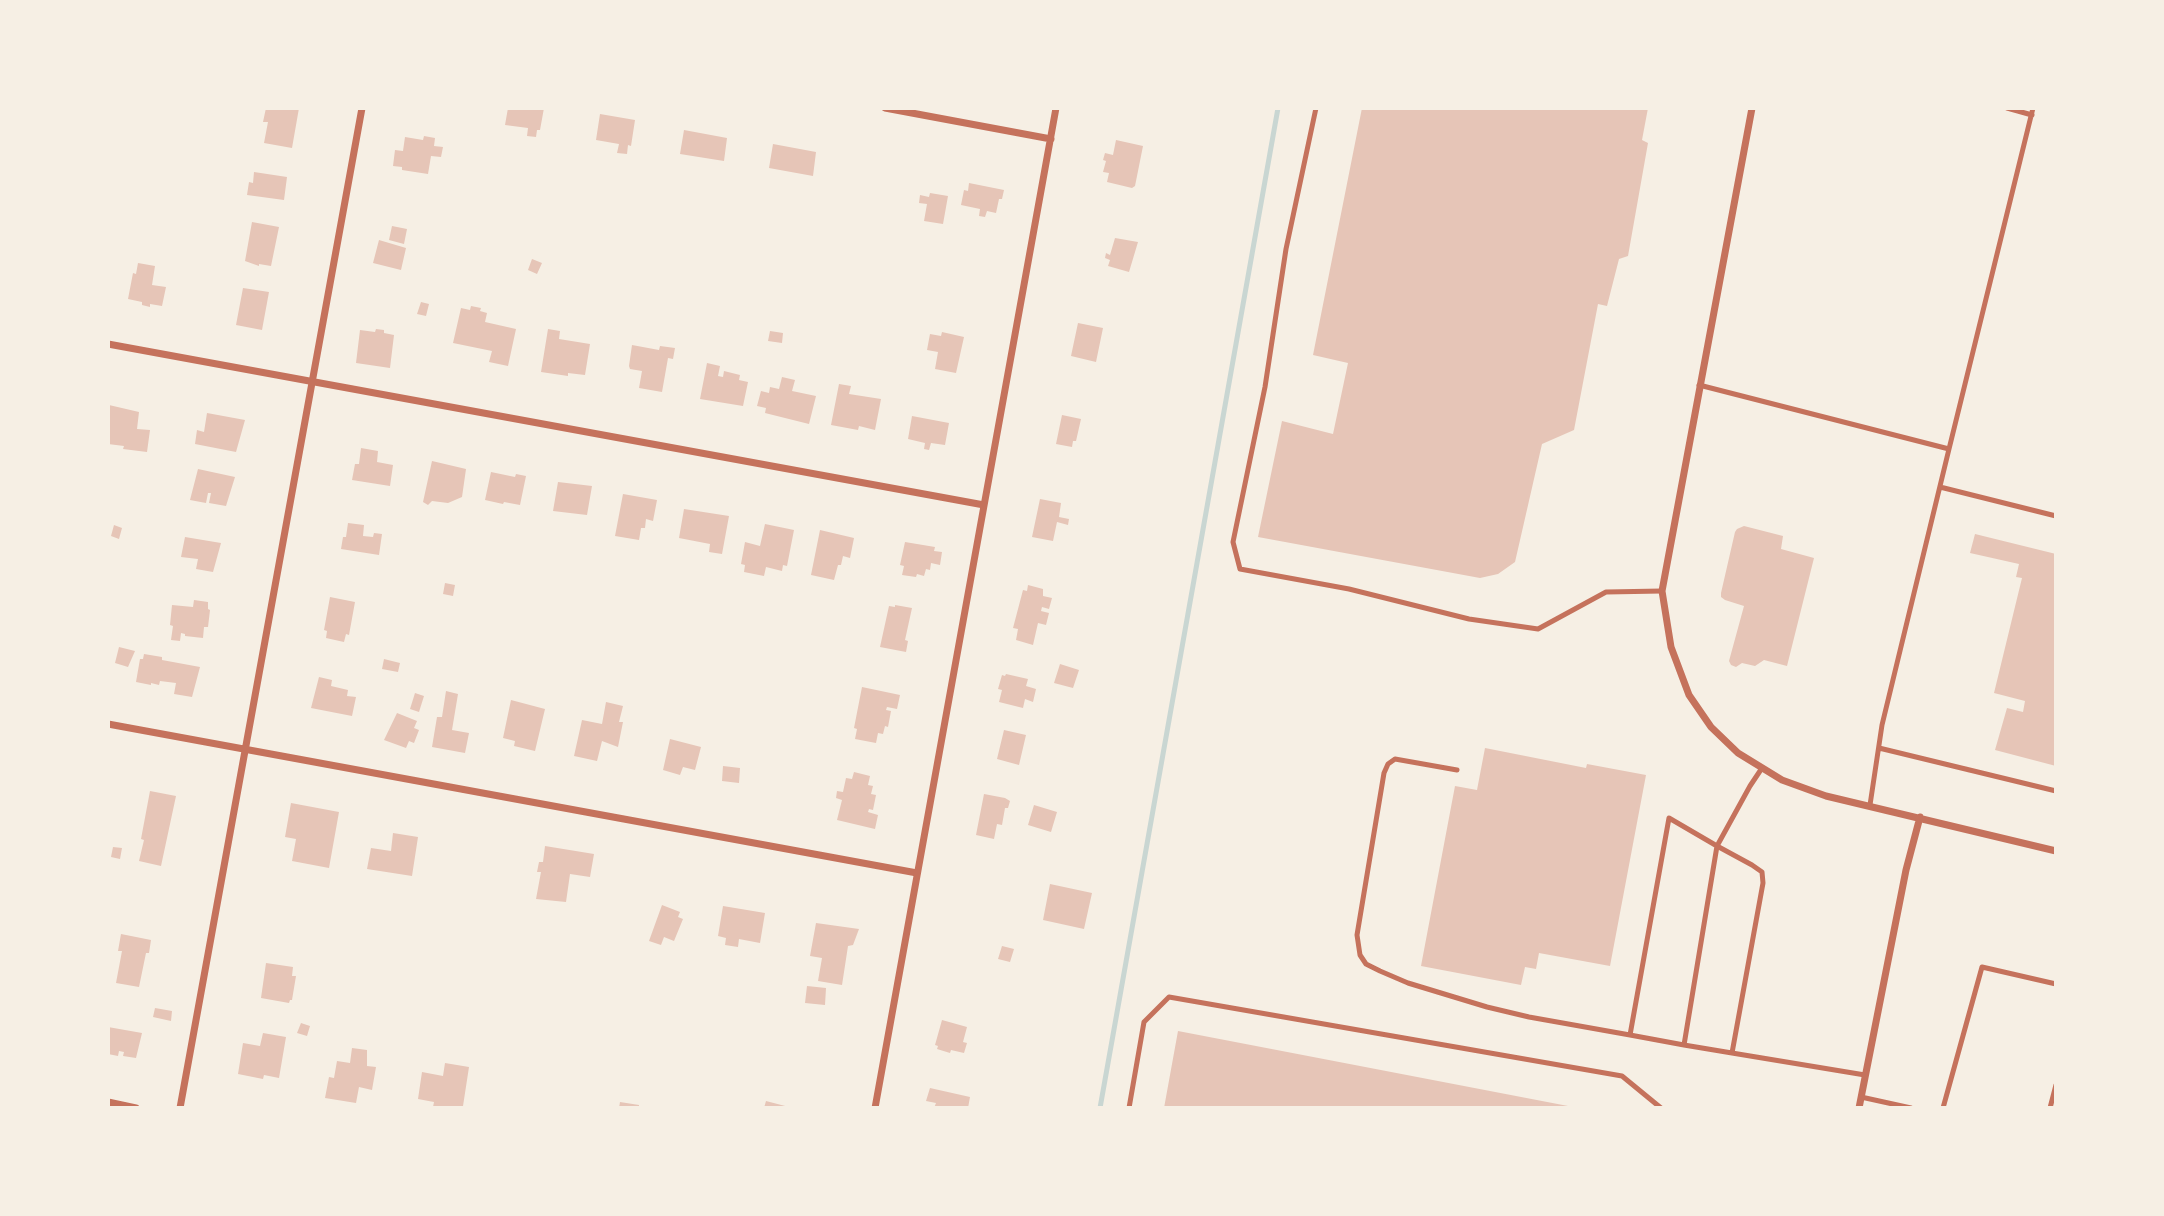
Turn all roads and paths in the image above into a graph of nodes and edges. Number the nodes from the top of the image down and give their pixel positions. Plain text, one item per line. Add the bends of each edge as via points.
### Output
1 (362, 108) edge
2 (885, 108) edge
3 (1056, 108) edge
4 (1316, 108) edge
5 (1752, 108) edge
6 (2007, 108) edge
7 (2032, 111) edge
8 (1051, 139) junction
9 (108, 344) edge
10 (312, 382) junction
11 (1699, 385) junction
12 (1949, 449) junction
13 (1940, 487) junction
14 (984, 505) junction
15 (2056, 516) edge
16 (1662, 590) junction
17 (108, 724) edge
18 (245, 748) junction
19 (1879, 748) junction
20 (1762, 768) junction
21 (1457, 770) dead end
22 (2056, 791) edge
23 (1870, 806) junction
24 (1920, 817) junction
25 (1717, 846) junction
26 (2056, 850) edge
27 (917, 873) junction
28 (2056, 985) edge
29 (1630, 1035) junction
30 (1684, 1045) junction
31 (1732, 1054) junction
32 (1865, 1075) junction
33 (2056, 1085) edge
34 (1861, 1097) junction
35 (108, 1102) edge
36 (136, 1108) edge
37 (180, 1108) edge
38 (875, 1108) edge
39 (1129, 1108) edge
40 (1661, 1108) edge
41 (1859, 1108) edge
42 (1911, 1108) edge
43 (1944, 1108) edge
44 (2050, 1108) edge

1 - 10 street
2 - 8 street
3 - 8 street
4 - 16 lane via 1233,542 1240,569 1349,589 1469,619 1538,629 1606,592
5 - 11 street
6 - 7 lane
7 - 12 lane
8 - 14 street
9 - 10 street
10 - 14 street
10 - 18 street
11 - 12 lane
11 - 16 street
12 - 13 lane
13 - 15 lane
13 - 19 lane
14 - 27 street
16 - 20 street via 1671,647 1689,695 1711,727
17 - 18 street
18 - 27 street
18 - 37 street
19 - 22 lane
19 - 23 lane
20 - 23 street via 1826,796
20 - 25 lane
21 - 29 lane via 1395,759 1388,764 1357,936 1360,955 1366,964 1408,983 1487,1007
23 - 24 street
24 - 26 street
24 - 32 street
25 - 29 lane via 1669,818
25 - 30 lane
25 - 31 lane via 1762,872 1763,883
27 - 38 street
28 - 43 lane via 1982,967
29 - 30 lane
30 - 31 lane
31 - 32 lane
32 - 34 street
33 - 44 lane
34 - 41 street
34 - 42 lane
35 - 36 street
39 - 40 lane via 1144,1022 1169,997 1622,1076

